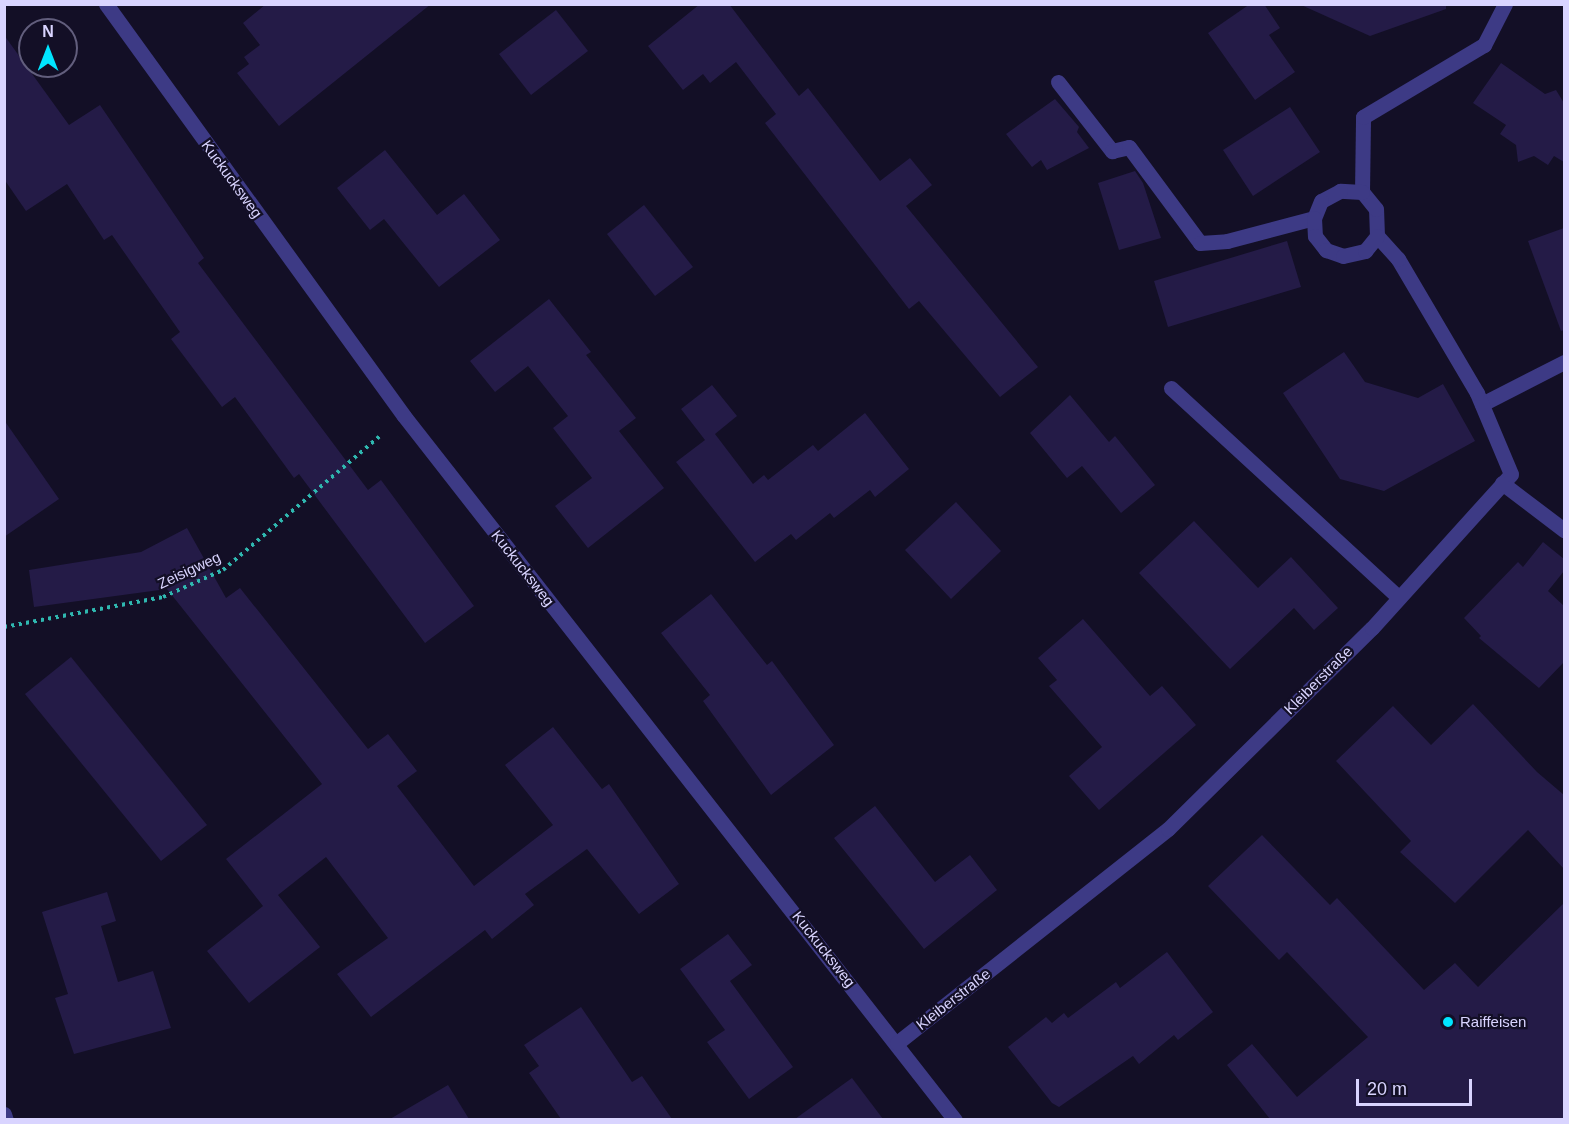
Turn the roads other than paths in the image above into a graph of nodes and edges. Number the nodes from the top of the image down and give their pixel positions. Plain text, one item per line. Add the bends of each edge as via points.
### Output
1 (106, 4) edge
2 (1505, 4) edge
3 (1058, 82) dead end
4 (1362, 192) junction
5 (1314, 218) junction
6 (1377, 236) junction
7 (1564, 362) edge
8 (1171, 388) dead end
9 (1482, 404) junction
10 (1502, 483) junction
11 (1564, 530) edge
12 (1398, 597) junction
13 (897, 1043) junction
14 (4, 1114) edge
15 (6, 1119) edge
16 (955, 1119) edge

1 - 13 street, Kuckucksweg via 404,417
2 - 4 street via 1484,45 1363,117
3 - 5 street via 1112,151 1129,147 1200,243 1227,242
4 - 5 street via 1340,191 1321,201
4 - 6 street via 1376,209
5 - 6 street via 1315,236 1326,250 1343,256 1365,251
6 - 9 street via 1398,259
7 - 9 street
8 - 12 street
9 - 10 street via 1510,474
10 - 11 street
10 - 12 street, Kleiberstraße
12 - 13 street, Kleiberstraße via 1168,829
13 - 16 street, Kuckucksweg
14 - 15 street

